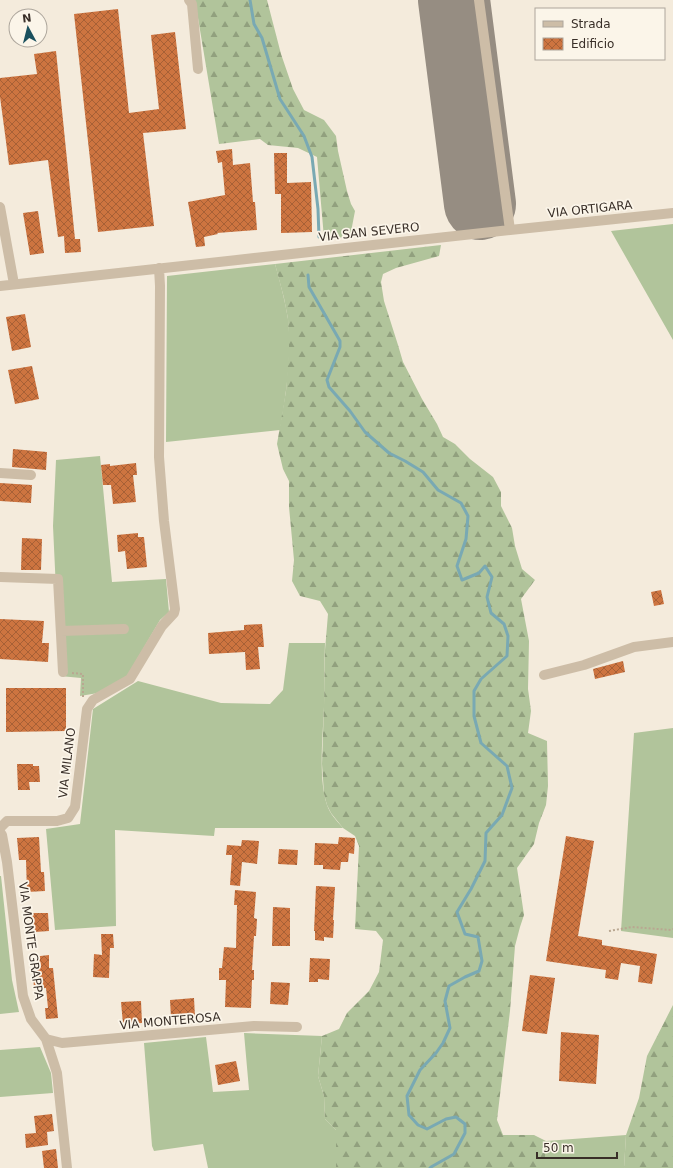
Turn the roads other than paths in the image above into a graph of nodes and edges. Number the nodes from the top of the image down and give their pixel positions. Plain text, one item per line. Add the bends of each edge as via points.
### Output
1 (189, 0) edge
2 (480, 0) edge
3 (198, 69) dead end
4 (0, 207) edge
5 (673, 213) edge
6 (510, 230) junction
7 (159, 268) junction
8 (14, 284) junction
9 (0, 286) edge
10 (0, 473) edge
11 (31, 475) dead end
12 (0, 576) edge
13 (124, 629) dead end
14 (61, 631) junction
15 (673, 642) edge
16 (63, 672) road end
17 (544, 675) dead end
18 (0, 828) edge
19 (0, 832) edge
20 (297, 1027) dead end
21 (46, 1039) junction
22 (67, 1168) edge

1 - 3 street via 192,4
2 - 6 street
4 - 8 street
5 - 6 street, VIA ORTIGARA
6 - 7 street, VIA SAN SEVERO
7 - 8 street, VIA SAN SEVERO
7 - 18 street, VIA MILANO via 159,457 174,613 162,626 130,679 93,700 87,709 75,807 68,818 56,821 7,821
8 - 9 street, VIA SAN SEVERO
10 - 11 street
12 - 14 street via 58,579
13 - 14 street
14 - 16 street
15 - 17 street via 634,647 584,665
19 - 21 street, VIA MONTE GRAPPA via 7,862 23,996 31,1019
20 - 21 street, VIA MONTEROSA via 254,1026 68,1043
21 - 22 street, VIA MONTE GRAPPA via 57,1073

